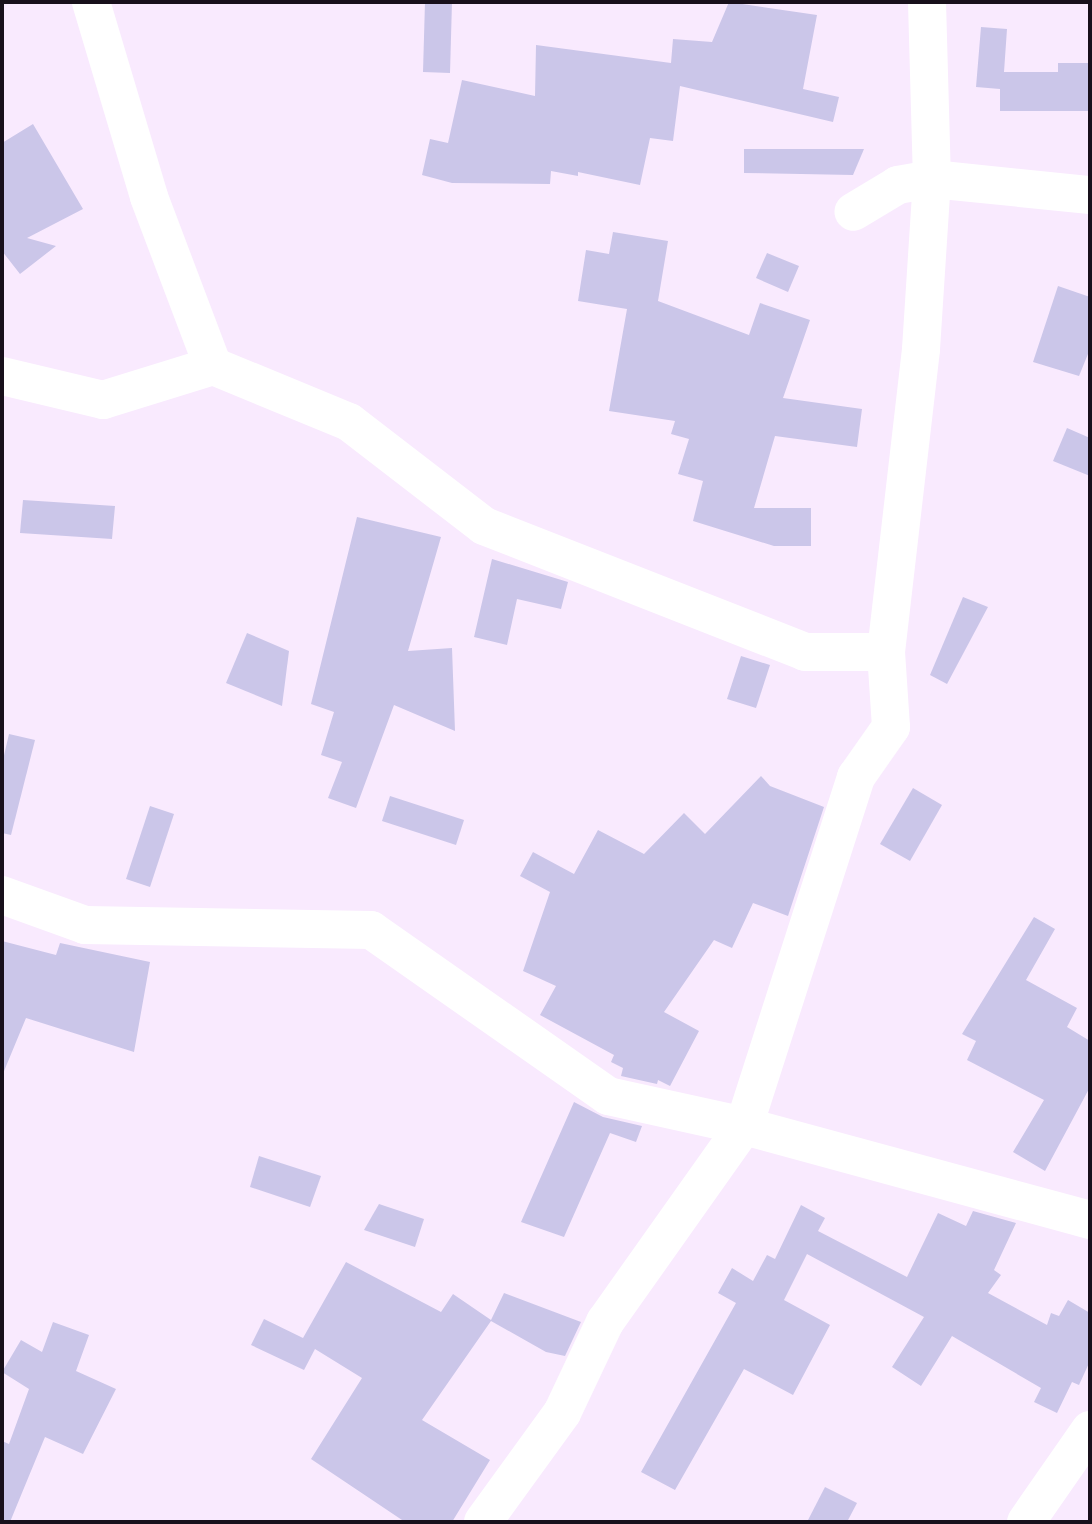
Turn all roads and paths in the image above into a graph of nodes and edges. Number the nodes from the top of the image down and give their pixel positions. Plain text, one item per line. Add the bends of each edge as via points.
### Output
1 (91, 2) edge
2 (927, 2) edge
3 (932, 179) junction
4 (1090, 195) edge
5 (853, 212) dead end
6 (213, 366) junction
7 (2, 376) edge
8 (886, 652) junction
9 (2, 895) edge
10 (744, 1126) junction
11 (1090, 1220) edge
12 (1090, 1430) edge
13 (483, 1522) edge
14 (1026, 1522) edge

1 - 6 street via 149,197
2 - 3 street
3 - 4 street
3 - 5 street via 898,185
3 - 8 street via 921,349
6 - 7 street via 103,400
6 - 8 street via 349,422 484,526 805,652
8 - 10 street via 891,727 856,777
9 - 10 street via 85,925 370,930 608,1096
10 - 11 street
10 - 13 street via 605,1322 562,1413
12 - 14 street

